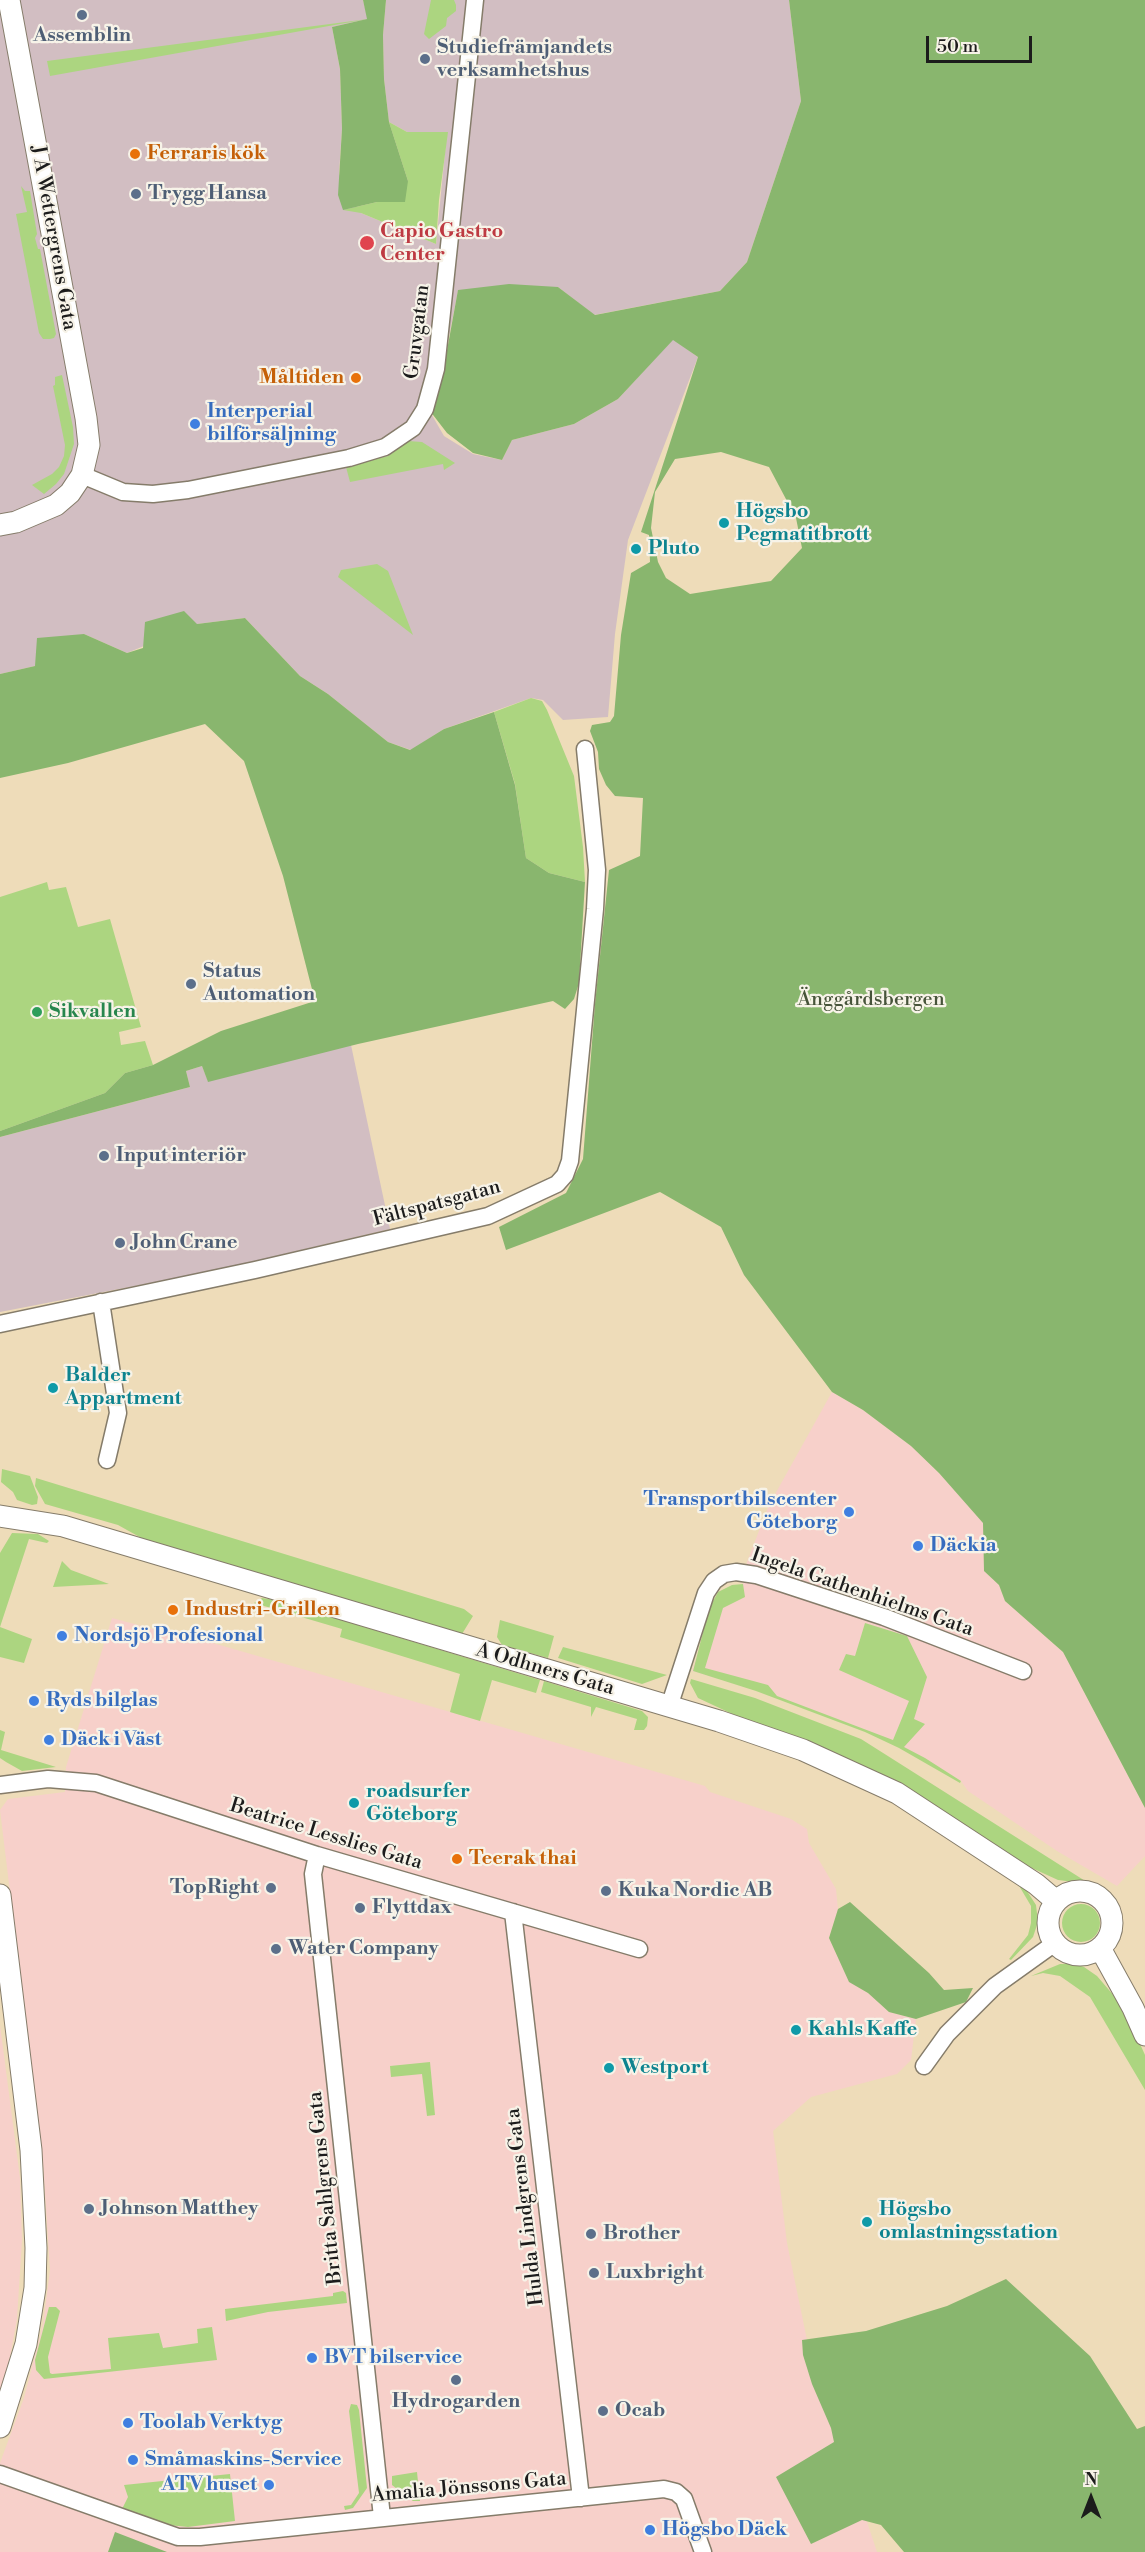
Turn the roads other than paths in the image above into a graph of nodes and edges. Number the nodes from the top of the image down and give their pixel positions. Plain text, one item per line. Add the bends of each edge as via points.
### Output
1 (9, 0) edge
2 (475, 0) edge
3 (82, 475) junction
4 (0, 525) edge
5 (585, 750) dead end
6 (101, 1302) junction
7 (0, 1324) edge
8 (107, 1460) dead end
9 (0, 1516) edge
10 (1023, 1671) dead end
11 (669, 1707) junction
12 (0, 1785) edge
13 (317, 1855) junction
14 (0, 1895) edge
15 (1056, 1901) junction
16 (513, 1912) junction
17 (1055, 1943) junction
18 (1100, 1948) junction
19 (639, 1949) dead end
20 (1145, 2035) edge
21 (924, 2066) dead end
22 (0, 2427) edge
23 (0, 2474) edge
24 (581, 2498) junction
25 (382, 2517) junction
26 (201, 2545) edge
27 (703, 2552) edge

1 - 3 street, J A Wettergrens Gata via 86,418 89,445
2 - 3 street, Gruvgatan via 436,369 425,409 413,428 385,447 348,458 188,490 123,492
3 - 4 street via 56,505
5 - 6 street, Fältspatsgatan via 597,870 595,909 570,1161 557,1184 488,1216
6 - 7 street, Fältspatsgatan
6 - 8 street via 118,1413
9 - 11 street, A Odhners Gata via 63,1526
10 - 11 street, Ingela Gathenhielms Gata via 884,1617 736,1572 714,1581 706,1593
11 - 15 street, A Odhners Gata via 803,1750 897,1793
12 - 13 street, Beatrice Lesslies Gata via 48,1779 96,1783
13 - 16 street, Beatrice Lesslies Gata
13 - 25 street, Britta Sahlgrens Gata via 313,1874
14 - 22 street via 30,2151 36,2248 35,2295 26,2344
15 - 17 street via 1048,1922
15 - 18 street via 1078,1891 1101,1898 1110,1911 1112,1927
16 - 19 street, Beatrice Lesslies Gata
16 - 24 street, Hulda Lindgrens Gata
17 - 18 street via 1073,1954 1087,1954
17 - 21 street via 995,1986 947,2034
18 - 20 street
23 - 26 street, Amalia Jönssons Gata
24 - 25 street, Amalia Jönssons Gata
24 - 27 street, Amalia Jönssons Gata via 664,2489 676,2492 684,2499
25 - 26 street, Amalia Jönssons Gata

